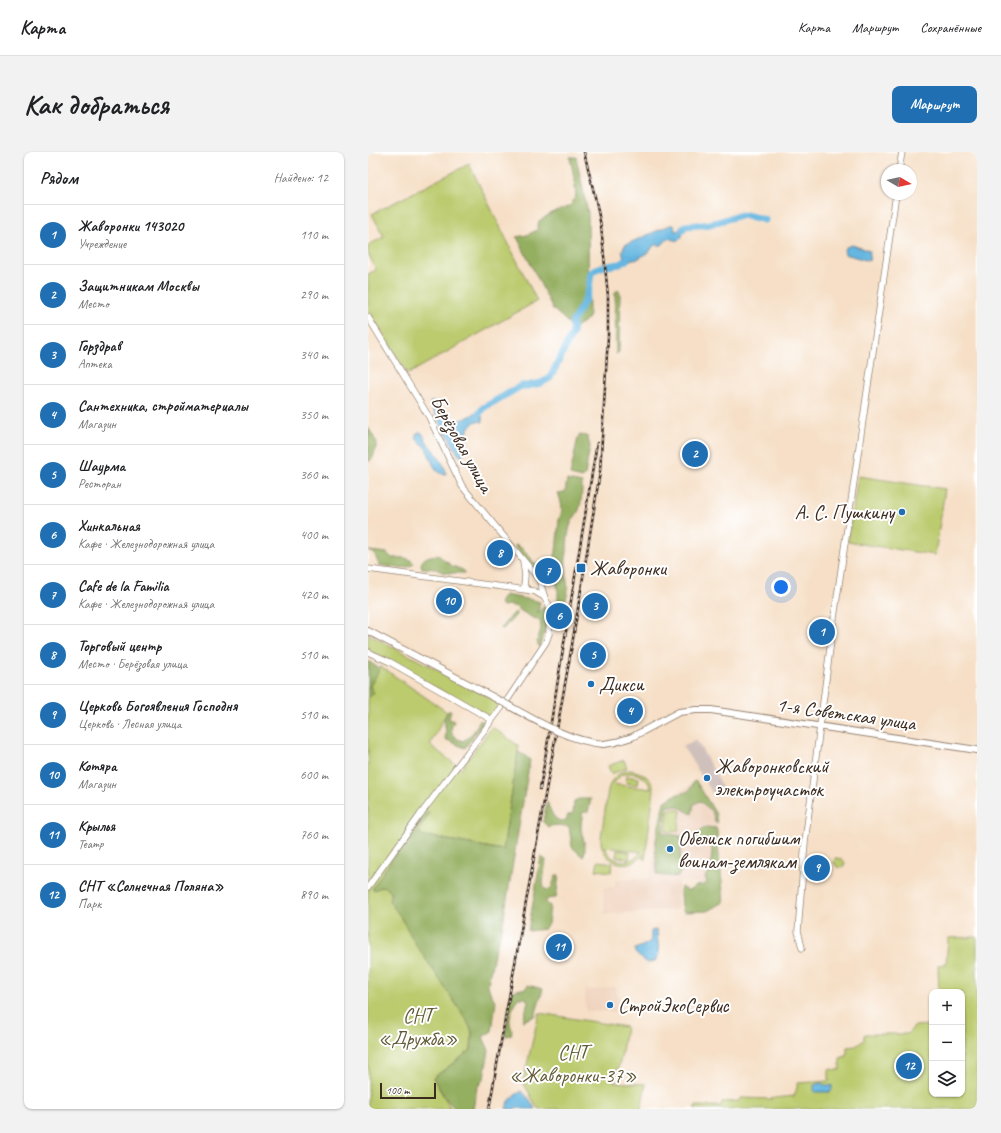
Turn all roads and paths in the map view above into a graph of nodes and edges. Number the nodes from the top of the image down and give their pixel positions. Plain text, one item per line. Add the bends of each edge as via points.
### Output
1 (902, 152) edge
2 (901, 164) edge
3 (895, 200) edge
4 (368, 317) edge
5 (522, 559) junction
6 (368, 569) edge
7 (537, 577) junction
8 (525, 581) junction
9 (540, 584) junction
10 (502, 587) junction
11 (532, 591) junction
12 (546, 600) junction
13 (369, 632) edge
14 (368, 652) edge
15 (492, 720) junction
16 (820, 726) junction
17 (977, 750) edge
18 (368, 887) edge
19 (802, 948) dead end

1 - 2 street
3 - 16 street
4 - 5 street, Берёзовая улица via 435,429 462,486
5 - 7 street, Берёзовая улица
5 - 8 street
6 - 10 street
7 - 8 street via 530,575
7 - 9 street
8 - 10 street
8 - 11 street via 526,588
9 - 11 street via 539,588
9 - 12 street
10 - 11 street
11 - 12 street
12 - 15 street via 550,611 546,642
13 - 16 main road, 1-я Советская улица, bridge via 568,736 587,742 616,742 632,737 679,712 696,710
14 - 15 street
15 - 18 street
16 - 17 main road, 1-я Советская улица
16 - 19 street via 805,842 798,931

